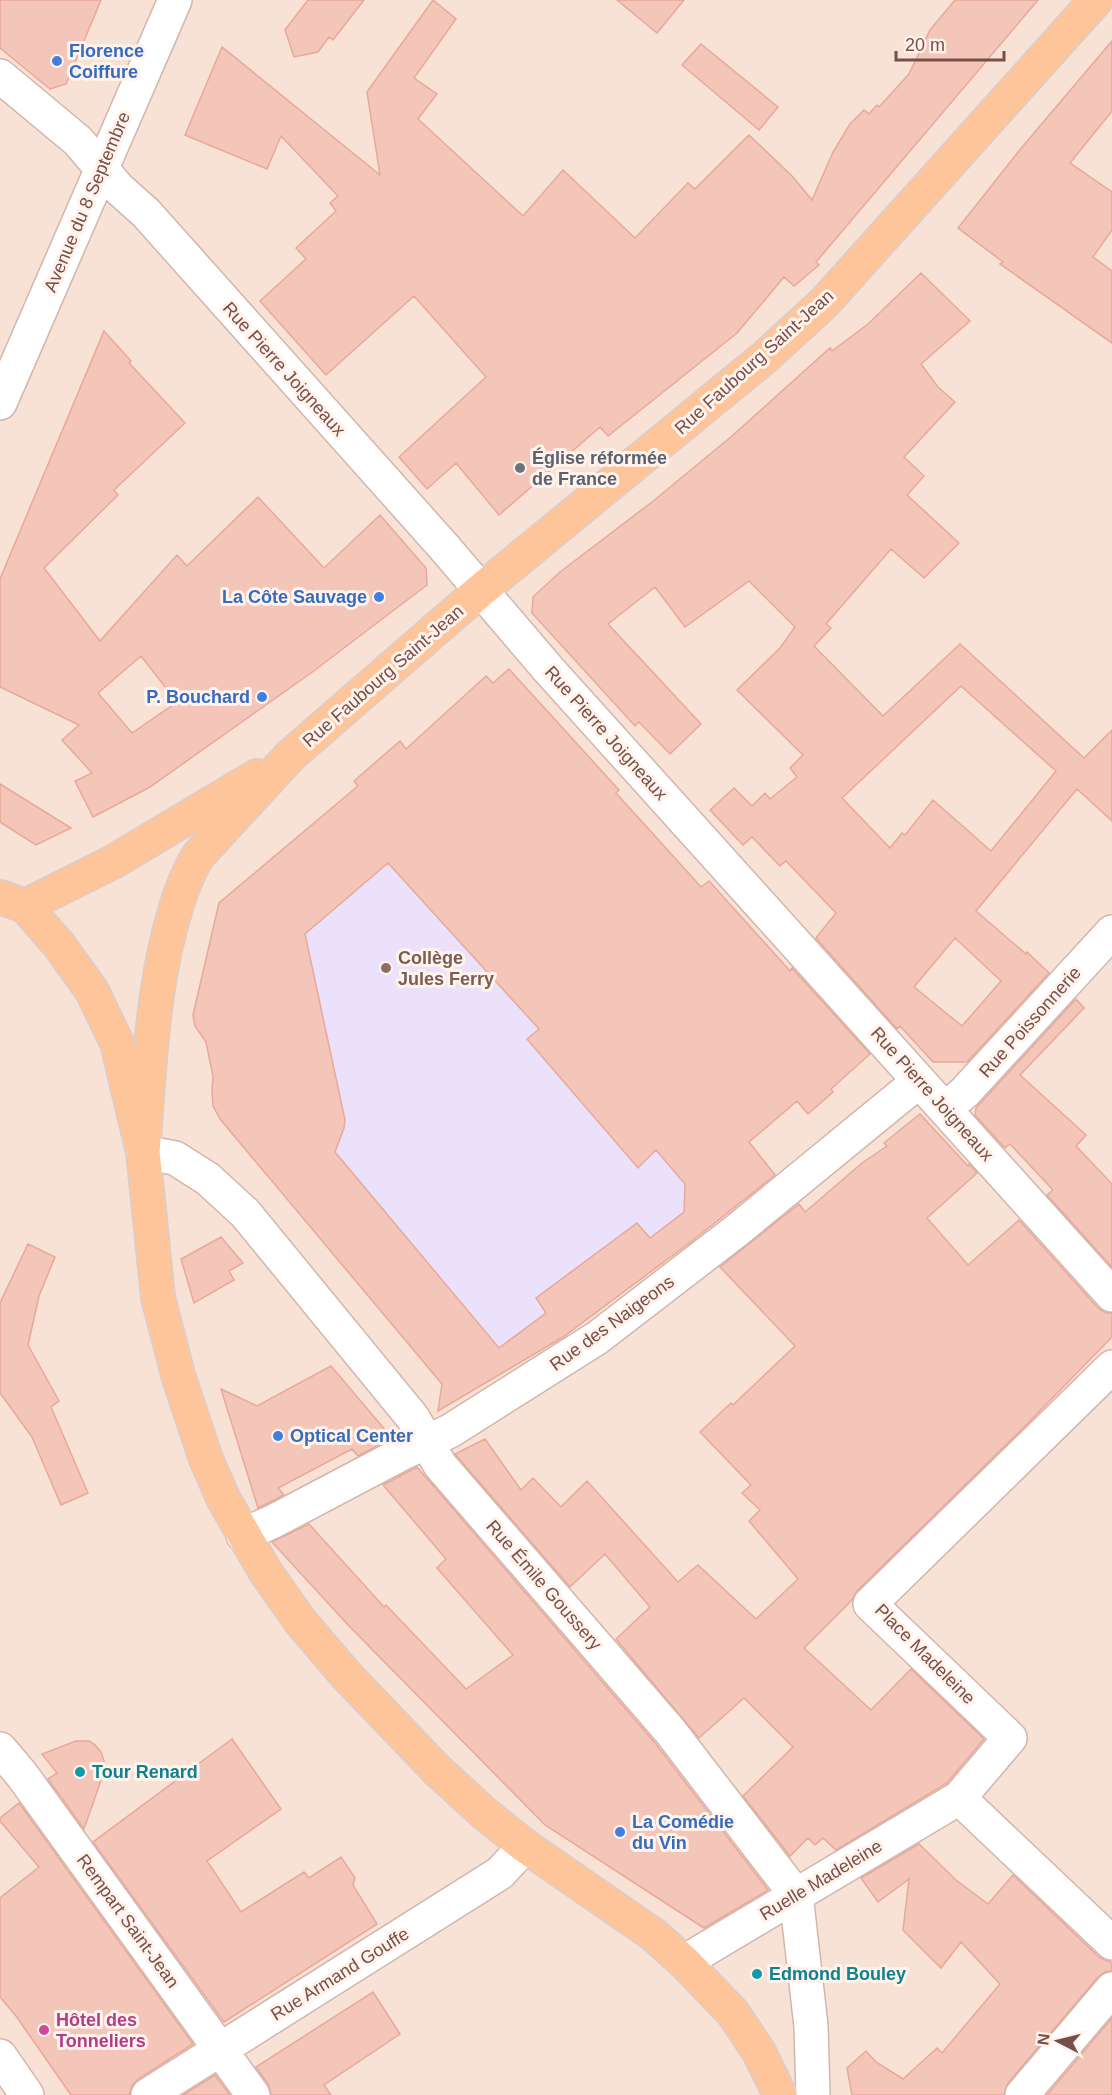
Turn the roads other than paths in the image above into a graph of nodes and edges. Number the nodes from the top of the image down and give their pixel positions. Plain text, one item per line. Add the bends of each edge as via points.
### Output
1 (175, 0) edge
2 (1096, 0) edge
3 (0, 76) edge
4 (101, 170) junction
5 (0, 403) edge
6 (481, 590) junction
7 (291, 755) junction
8 (13, 901) edge
9 (1112, 932) edge
10 (920, 1082) junction
11 (945, 1109) junction
12 (143, 1152) junction
13 (1112, 1295) edge
14 (1112, 1368) edge
15 (426, 1443) junction
16 (243, 1535) junction
17 (0, 1749) edge
18 (959, 1798) junction
19 (525, 1846) junction
20 (796, 1895) junction
21 (1112, 1943) edge
22 (684, 1962) junction
23 (1112, 1989) edge
24 (220, 2049) junction
25 (0, 2056) edge
26 (27, 2095) edge
27 (148, 2095) edge
28 (253, 2095) edge
29 (780, 2095) edge
30 (813, 2095) edge
31 (1022, 2095) edge

1 - 4 street, Avenue du 8 Septembre
2 - 6 main road, Rue Faubourg Saint-Jean via 824,303 711,403
3 - 4 street, Rue Pierre Joigneaux via 78,141
4 - 5 street, Avenue du 8 Septembre
4 - 6 street, Rue Pierre Joigneaux via 153,222
6 - 7 main road, Rue Faubourg Saint-Jean
6 - 10 street, Rue Pierre Joigneaux
7 - 8 main road via 113,862
7 - 12 main road via 198,856 179,895 157,985
8 - 12 main road via 59,945 92,992 117,1042
9 - 11 street, Rue Poissonnerie
10 - 11 street, Rue Pierre Joigneaux
10 - 15 street, Rue des Naigeons via 736,1232 597,1338
11 - 13 street, Rue Pierre Joigneaux
12 - 15 street, Rue Émile Goussery via 176,1158 208,1179 245,1213 413,1418
12 - 16 main road via 158,1297 206,1459
14 - 18 street, Place Madeleine via 870,1604 1010,1738
15 - 16 street, Rue des Naigeons
15 - 20 street, Rue Émile Goussery via 440,1465 670,1731
16 - 19 main road via 300,1621 346,1675 437,1770
17 - 24 street, Rempart Saint-Jean
18 - 20 street, Ruelle Madeleine
18 - 21 street
19 - 22 main road via 654,1935
19 - 24 street, Rue Armand Gouffe via 500,1873
20 - 22 street, Ruelle Madeleine
20 - 30 street via 811,2026
22 - 29 main road via 733,2013 759,2052
23 - 31 street
24 - 27 street, Rue Armand Gouffe
24 - 28 street, Rempart Saint-Jean
25 - 26 street

